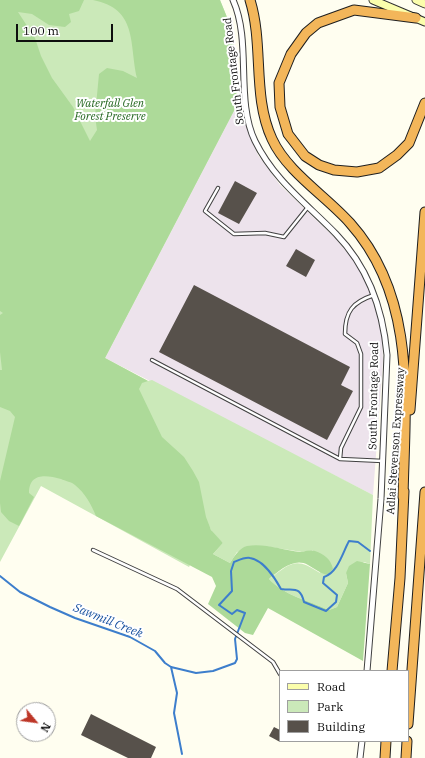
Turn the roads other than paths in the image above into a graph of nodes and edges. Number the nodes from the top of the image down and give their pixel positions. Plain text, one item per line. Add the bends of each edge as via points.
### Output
1 (233, 0) edge
2 (250, 0) edge
3 (373, 0) edge
4 (416, 0) edge
5 (425, 4) edge
6 (416, 18) junction
7 (425, 22) edge
8 (425, 104) edge
9 (218, 188) dead end
10 (308, 207) junction
11 (425, 212) edge
12 (375, 295) junction
13 (152, 360) dead end
14 (340, 459) junction
15 (383, 461) junction
16 (425, 492) edge
17 (403, 497) junction
18 (425, 509) edge
19 (422, 526) junction
20 (93, 550) dead end
21 (367, 670) edge
22 (392, 670) edge
23 (279, 672) edge
24 (409, 710) edge
25 (362, 742) edge
26 (386, 742) edge
27 (407, 742) edge
28 (360, 758) edge
29 (385, 758) edge
30 (406, 758) edge

1 - 10 street, South Frontage Road via 241,26 246,105 254,138 264,159
2 - 17 highway via 257,31 264,116 272,139 284,160 350,223 376,260 392,295 403,345 405,369
3 - 6 main road
4 - 5 main road
6 - 7 main road
6 - 8 highway via 354,10 318,24 306,33 290,54 279,83 280,107 288,134 305,156 319,165 334,170 357,172 379,168 409,143
9 - 10 lane via 205,211 234,234 264,233 284,238
10 - 12 street, South Frontage Road via 337,234 359,262
11 - 17 highway, Adlai Stevenson Expressway
12 - 14 lane via 361,300 352,307 345,320 344,334 357,343 361,354 361,407 341,448
12 - 15 street, South Frontage Road via 387,355
13 - 14 lane
14 - 15 lane
15 - 21 street, South Frontage Road
16 - 19 highway
17 - 22 highway, Adlai Stevenson Expressway via 400,578
18 - 19 highway
19 - 24 highway
20 - 23 lane via 177,589 273,662
25 - 28 street
26 - 29 highway
27 - 30 highway

